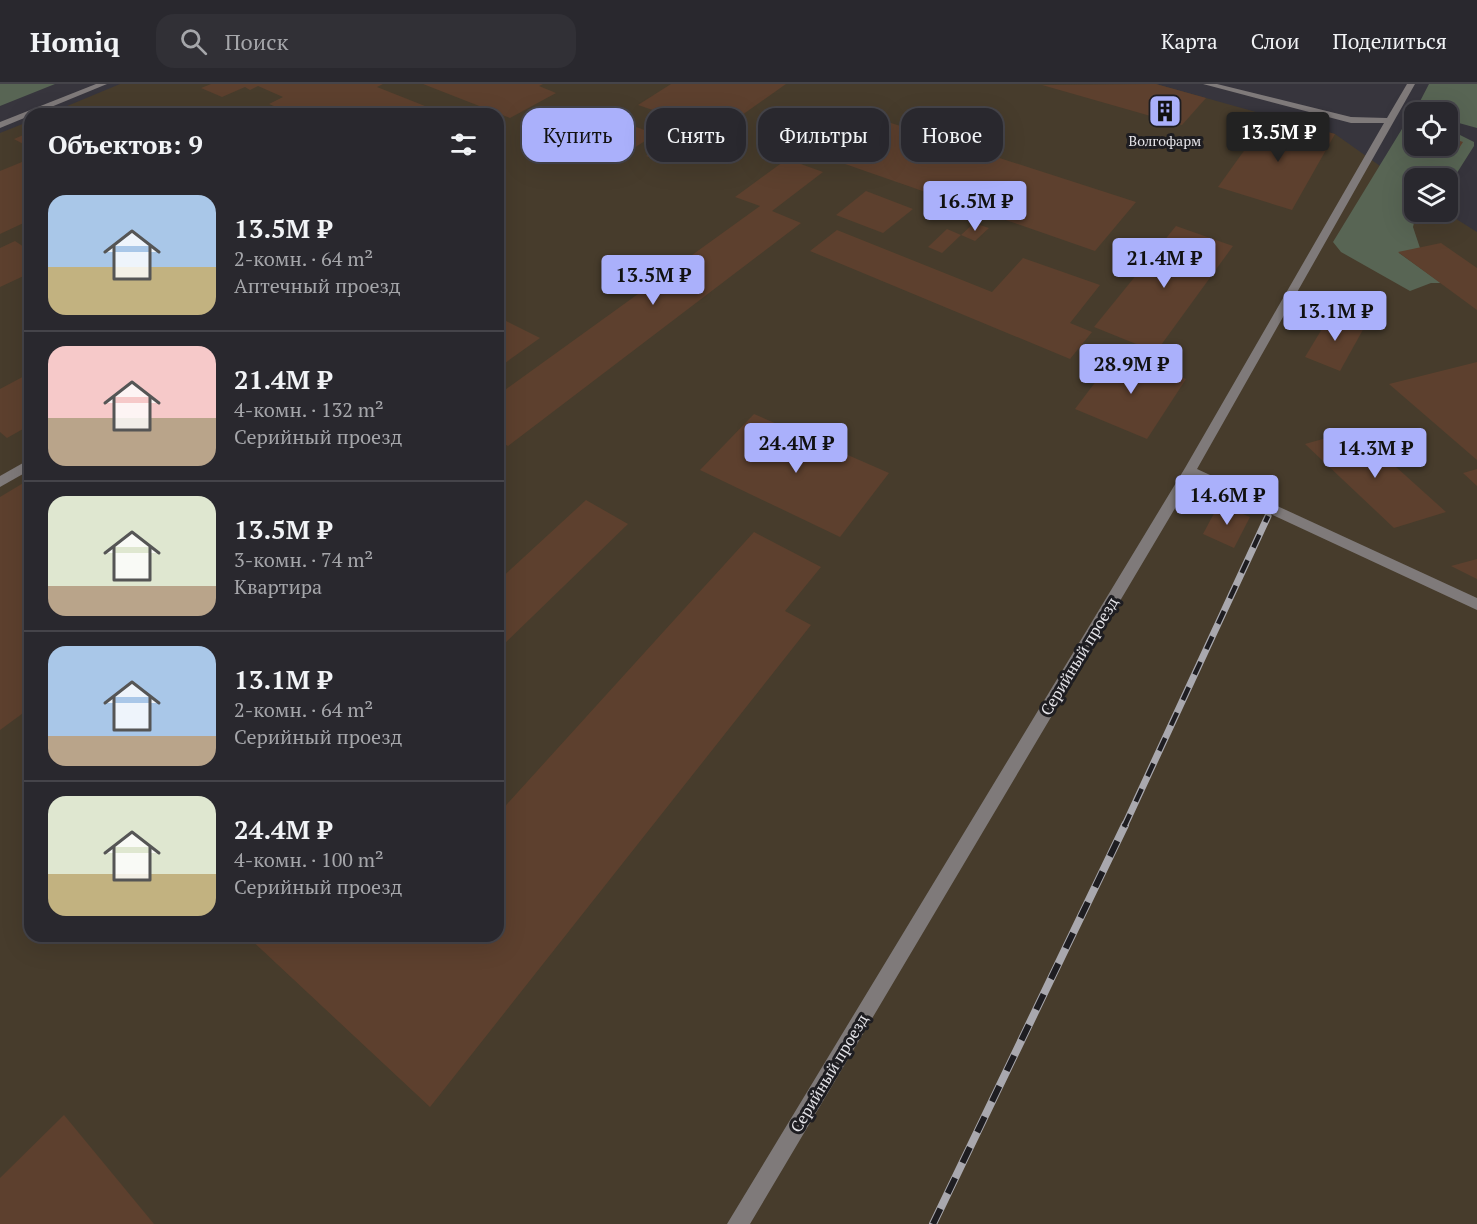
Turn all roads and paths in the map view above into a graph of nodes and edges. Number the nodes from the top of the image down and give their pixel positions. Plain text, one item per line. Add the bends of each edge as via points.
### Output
1 (103, 84) edge
2 (1208, 84) edge
3 (1411, 84) edge
4 (43, 108) edge
5 (24, 115) edge
6 (1389, 122) junction
7 (0, 125) edge
8 (24, 468) edge
9 (1190, 471) junction
10 (0, 482) edge
11 (1477, 604) edge
12 (738, 1224) edge

1 - 4 street
2 - 6 street via 1351,120
3 - 6 street, Серийный проезд
5 - 7 street
6 - 9 street, Серийный проезд
8 - 10 street
9 - 11 street
9 - 12 street, Серийный проезд

